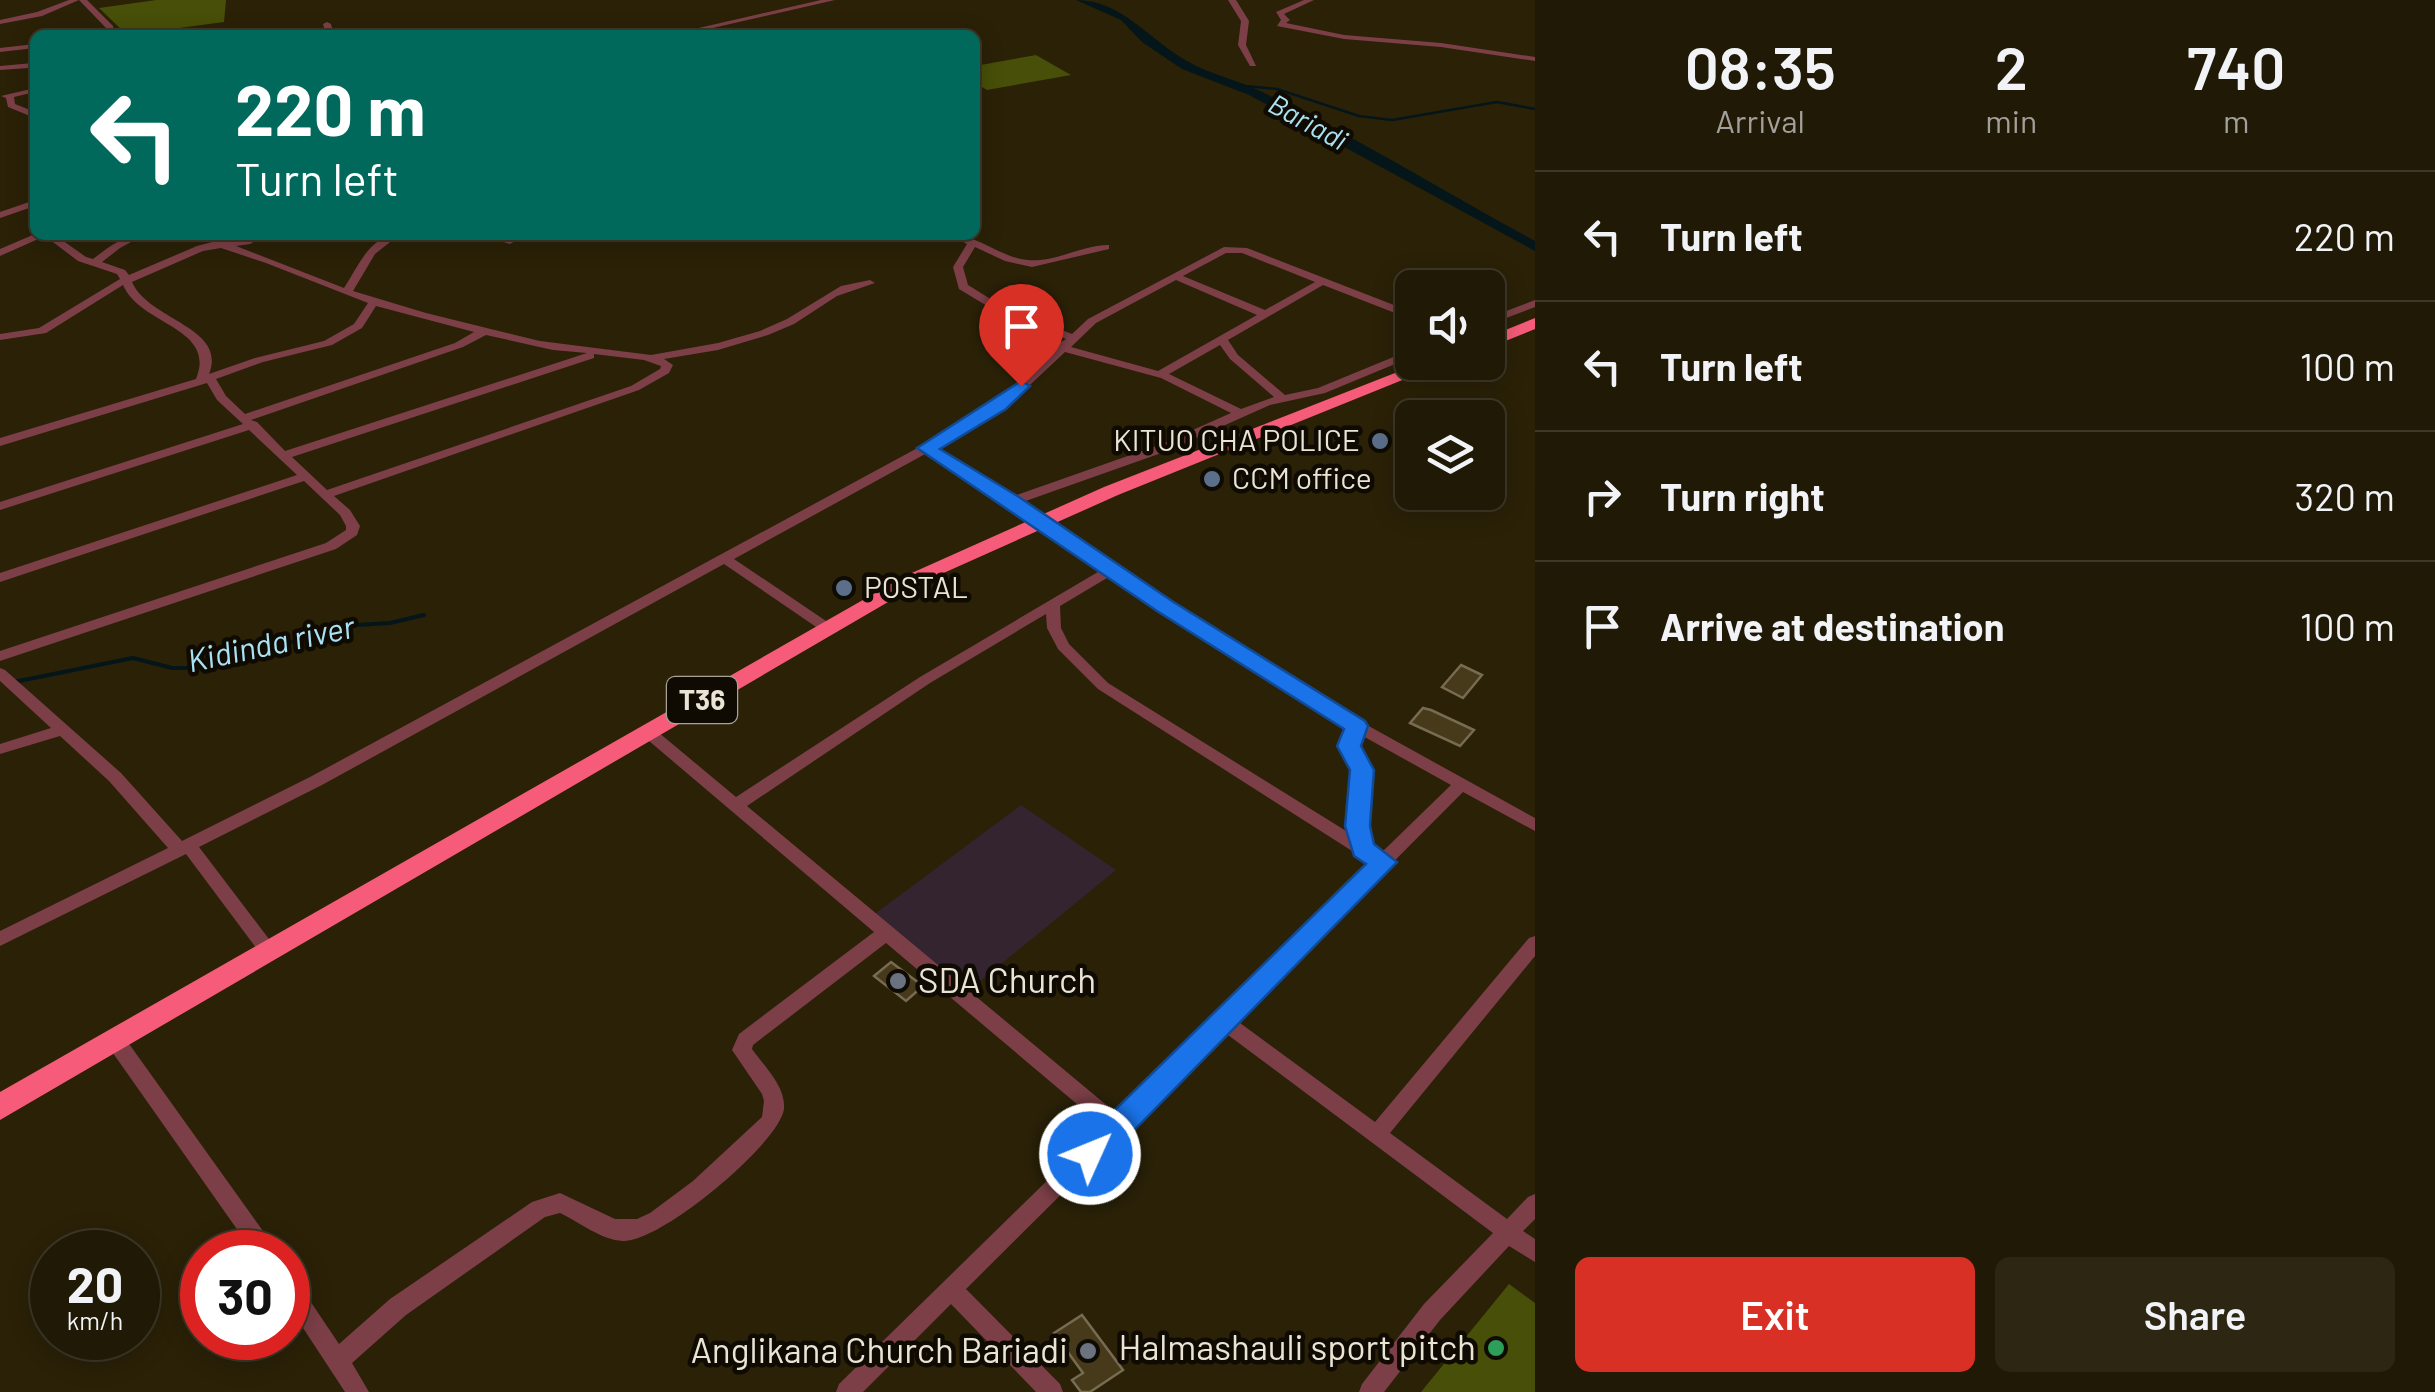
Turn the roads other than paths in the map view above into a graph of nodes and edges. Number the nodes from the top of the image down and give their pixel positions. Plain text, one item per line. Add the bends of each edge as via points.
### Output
1 (74, 0) edge
2 (84, 0) edge
3 (831, 0) edge
4 (1232, 0) edge
5 (1310, 0) edge
6 (0, 22) edge
7 (327, 24) dead end
8 (110, 30) edge
9 (329, 30) edge
10 (695, 30) edge
11 (30, 47) edge
12 (0, 50) edge
13 (1535, 59) edge
14 (1253, 64) dead end
15 (30, 65) edge
16 (0, 68) edge
17 (10, 95) edge
18 (30, 113) edge
19 (30, 205) edge
20 (0, 216) edge
21 (30, 239) edge
22 (56, 240) edge
23 (129, 240) edge
24 (251, 240) edge
25 (386, 240) edge
26 (506, 240) edge
27 (965, 240) edge
28 (510, 241) dead end
29 (216, 244) junction
30 (972, 244) junction
31 (0, 245) edge
32 (16, 245) junction
33 (1105, 247) dead end
34 (0, 253) edge
35 (95, 263) junction
36 (1177, 277) junction
37 (128, 280) junction
38 (1323, 282) junction
39 (870, 283) dead end
40 (347, 292) junction
41 (375, 300) junction
42 (1535, 302) edge
43 (1395, 310) edge
44 (1267, 314) junction
45 (1505, 315) edge
46 (1535, 323) edge
47 (486, 330) junction
48 (1505, 336) edge
49 (0, 337) edge
50 (1223, 341) junction
51 (1066, 342) junction
52 (1200, 353) junction
53 (599, 354) junction
54 (1234, 356) junction
55 (653, 357) junction
56 (1395, 360) edge
57 (1159, 375) junction
58 (1395, 379) edge
59 (206, 380) junction
60 (1282, 398) junction
61 (1240, 413) junction
62 (249, 422) junction
63 (0, 442) edge
64 (927, 448) junction
65 (286, 455) junction
66 (307, 476) junction
67 (326, 494) junction
68 (1012, 501) junction
69 (0, 506) edge
70 (1042, 521) junction
71 (725, 558) junction
72 (1111, 570) junction
73 (0, 578) edge
74 (1052, 603) junction
75 (827, 628) junction
76 (0, 656) edge
77 (0, 674) edge
78 (1357, 726) junction
79 (63, 730) junction
80 (647, 731) junction
81 (0, 749) edge
82 (1461, 785) junction
83 (734, 806) junction
84 (1535, 825) edge
85 (185, 847) junction
86 (1362, 849) junction
87 (1384, 862) junction
88 (886, 932) junction
89 (0, 939) edge
90 (1535, 944) edge
91 (269, 952) junction
92 (1223, 1021) junction
93 (115, 1040) junction
94 (0, 1106) edge
95 (1118, 1127) junction
96 (1377, 1134) junction
97 (1535, 1204) edge
98 (249, 1230) edge
99 (1508, 1233) junction
100 (1535, 1252) edge
101 (952, 1290) junction
102 (310, 1320) edge
103 (337, 1361) junction
104 (358, 1392) edge
105 (846, 1392) edge
106 (1052, 1392) edge
107 (1370, 1392) edge

1 - 6 street
2 - 8 street
3 - 10 street
4 - 14 street via 1245,21 1242,45
5 - 13 street via 1280,14 1286,20 1280,24
7 - 9 street
11 - 12 street
15 - 16 street
17 - 18 street via 11,105
19 - 20 street
21 - 32 street
22 - 35 street
23 - 35 street
24 - 29 street
25 - 40 street via 369,251
26 - 28 street
27 - 30 street
29 - 37 street
29 - 40 street via 291,266
30 - 33 street via 1032,264
30 - 51 street via 958,267 963,288
31 - 32 street
32 - 34 street
35 - 37 street
36 - 38 street via 1232,249
36 - 44 street
36 - 51 street via 1120,304
37 - 49 street via 42,331
37 - 59 street via 133,297 204,346
38 - 43 street
38 - 44 street
39 - 55 street via 848,285 791,322 750,338
40 - 41 street
41 - 47 street
41 - 59 street via 346,336
42 - 45 street
44 - 50 street
46 - 48 highway
47 - 53 street
47 - 62 street via 459,346
50 - 52 street
50 - 54 street
51 - 57 street
51 - 64 street via 1010,398
52 - 54 street
52 - 57 street
53 - 55 street
53 - 65 street
54 - 60 street
55 - 67 street via 668,369 635,388
56 - 60 street via 1321,391
57 - 61 street
58 - 70 highway, T36
59 - 62 street
59 - 63 street
60 - 61 street
61 - 68 street
62 - 65 street
62 - 69 street
64 - 68 street
64 - 71 street
65 - 66 street
66 - 67 street
66 - 73 street
67 - 76 street via 353,526 339,543
68 - 70 street
70 - 72 street
70 - 75 highway, T36 via 912,580
71 - 75 street
71 - 85 street
72 - 74 street
72 - 78 street
74 - 83 street
74 - 86 street via 1064,646 1103,686
75 - 80 highway, T36
77 - 79 street
78 - 82 street
78 - 86 street via 1349,746 1362,770 1356,818
79 - 81 street
79 - 85 street
80 - 83 street
80 - 91 highway, T36
82 - 84 street
82 - 87 street
83 - 88 street
85 - 89 street
85 - 91 street
86 - 87 street
87 - 92 street
88 - 95 street
88 - 103 street via 746,1040 742,1050 775,1094 776,1109 770,1122 680,1202 637,1230 622,1231 560,1203 539,1209 398,1307
90 - 96 street
91 - 93 highway, T36
92 - 95 street
92 - 96 street
93 - 94 highway, T36
93 - 98 street
95 - 101 street
96 - 99 street
97 - 99 street
99 - 100 street
99 - 107 street via 1432,1312
101 - 105 street
101 - 106 street
102 - 103 street
103 - 104 street

